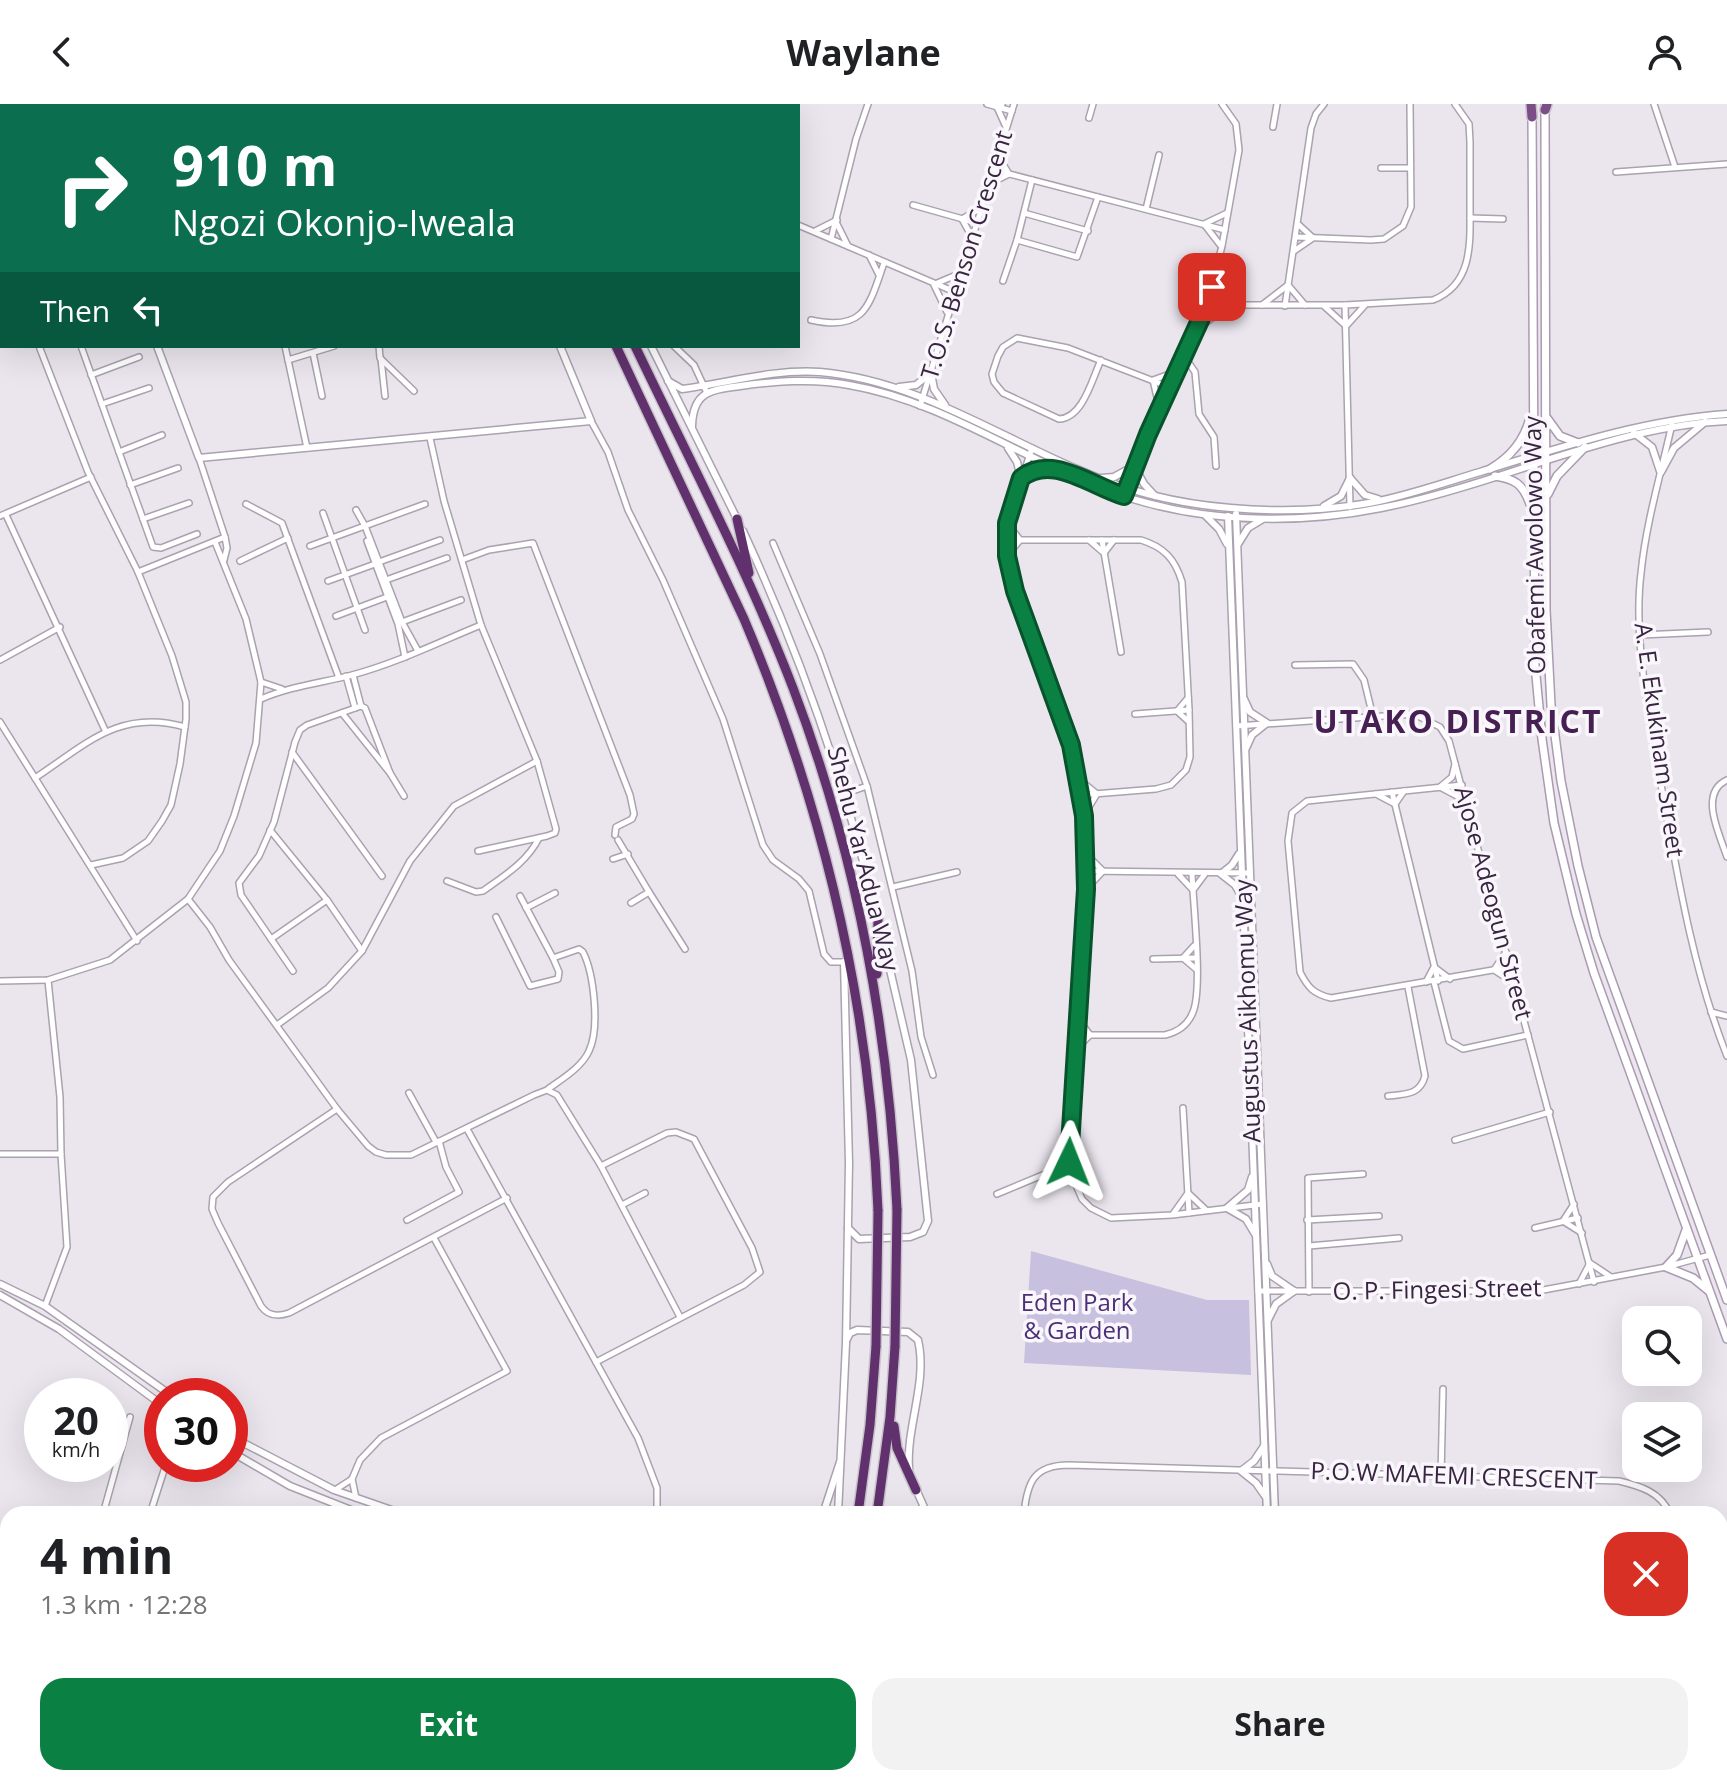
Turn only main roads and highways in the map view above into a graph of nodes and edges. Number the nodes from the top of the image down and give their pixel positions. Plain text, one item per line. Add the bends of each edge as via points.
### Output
1 (1532, 104) edge
2 (1545, 106) edge
3 (1532, 117) joint
4 (617, 348) edge
5 (636, 348) edge
6 (1533, 408) junction
7 (1546, 414) junction
8 (1546, 500) junction
9 (1533, 512) junction
10 (737, 519) road end
11 (757, 603) junction
12 (841, 913) junction
13 (878, 917) road end
14 (844, 962) road end
15 (877, 1001) junction
16 (1687, 1228) junction
17 (1710, 1291) junction
18 (1727, 1300) edge
19 (1727, 1339) edge
20 (893, 1377) junction
21 (916, 1490) road end
22 (859, 1506) edge
23 (878, 1506) edge

1 - 3 highway
2 - 7 main road, Obafemi Awolowo Way
3 - 6 main road, Obafemi Awolowo Way
4 - 12 highway, Shehu Yar'Adua Way via 764,665 812,806
5 - 11 highway, Shehu Yar'Adua Way
6 - 9 main road, Obafemi Awolowo Way
6 - 9 main road via 1517,446 1493,472 1518,482
7 - 8 main road, Obafemi Awolowo Way
7 - 8 main road via 1560,436 1582,445
8 - 18 main road, Obafemi Awolowo Way via 1550,683 1575,853 1614,992
9 - 16 main road, Obafemi Awolowo Way via 1535,665 1554,823 1589,958
10 - 11 highway
11 - 15 highway, Shehu Yar'Adua Way via 823,778 856,894
12 - 14 highway
12 - 22 highway, Shehu Yar'Adua Way, bridge via 867,1062 878,1211 876,1346
13 - 15 highway
15 - 20 highway, Shehu Yar'Adua Way, bridge via 897,1210
16 - 17 main road, Obafemi Awolowo Way
16 - 17 main road via 1666,1267
17 - 19 main road, Obafemi Awolowo Way
20 - 21 highway via 895,1439
20 - 23 highway, Shehu Yar'Adua Way

